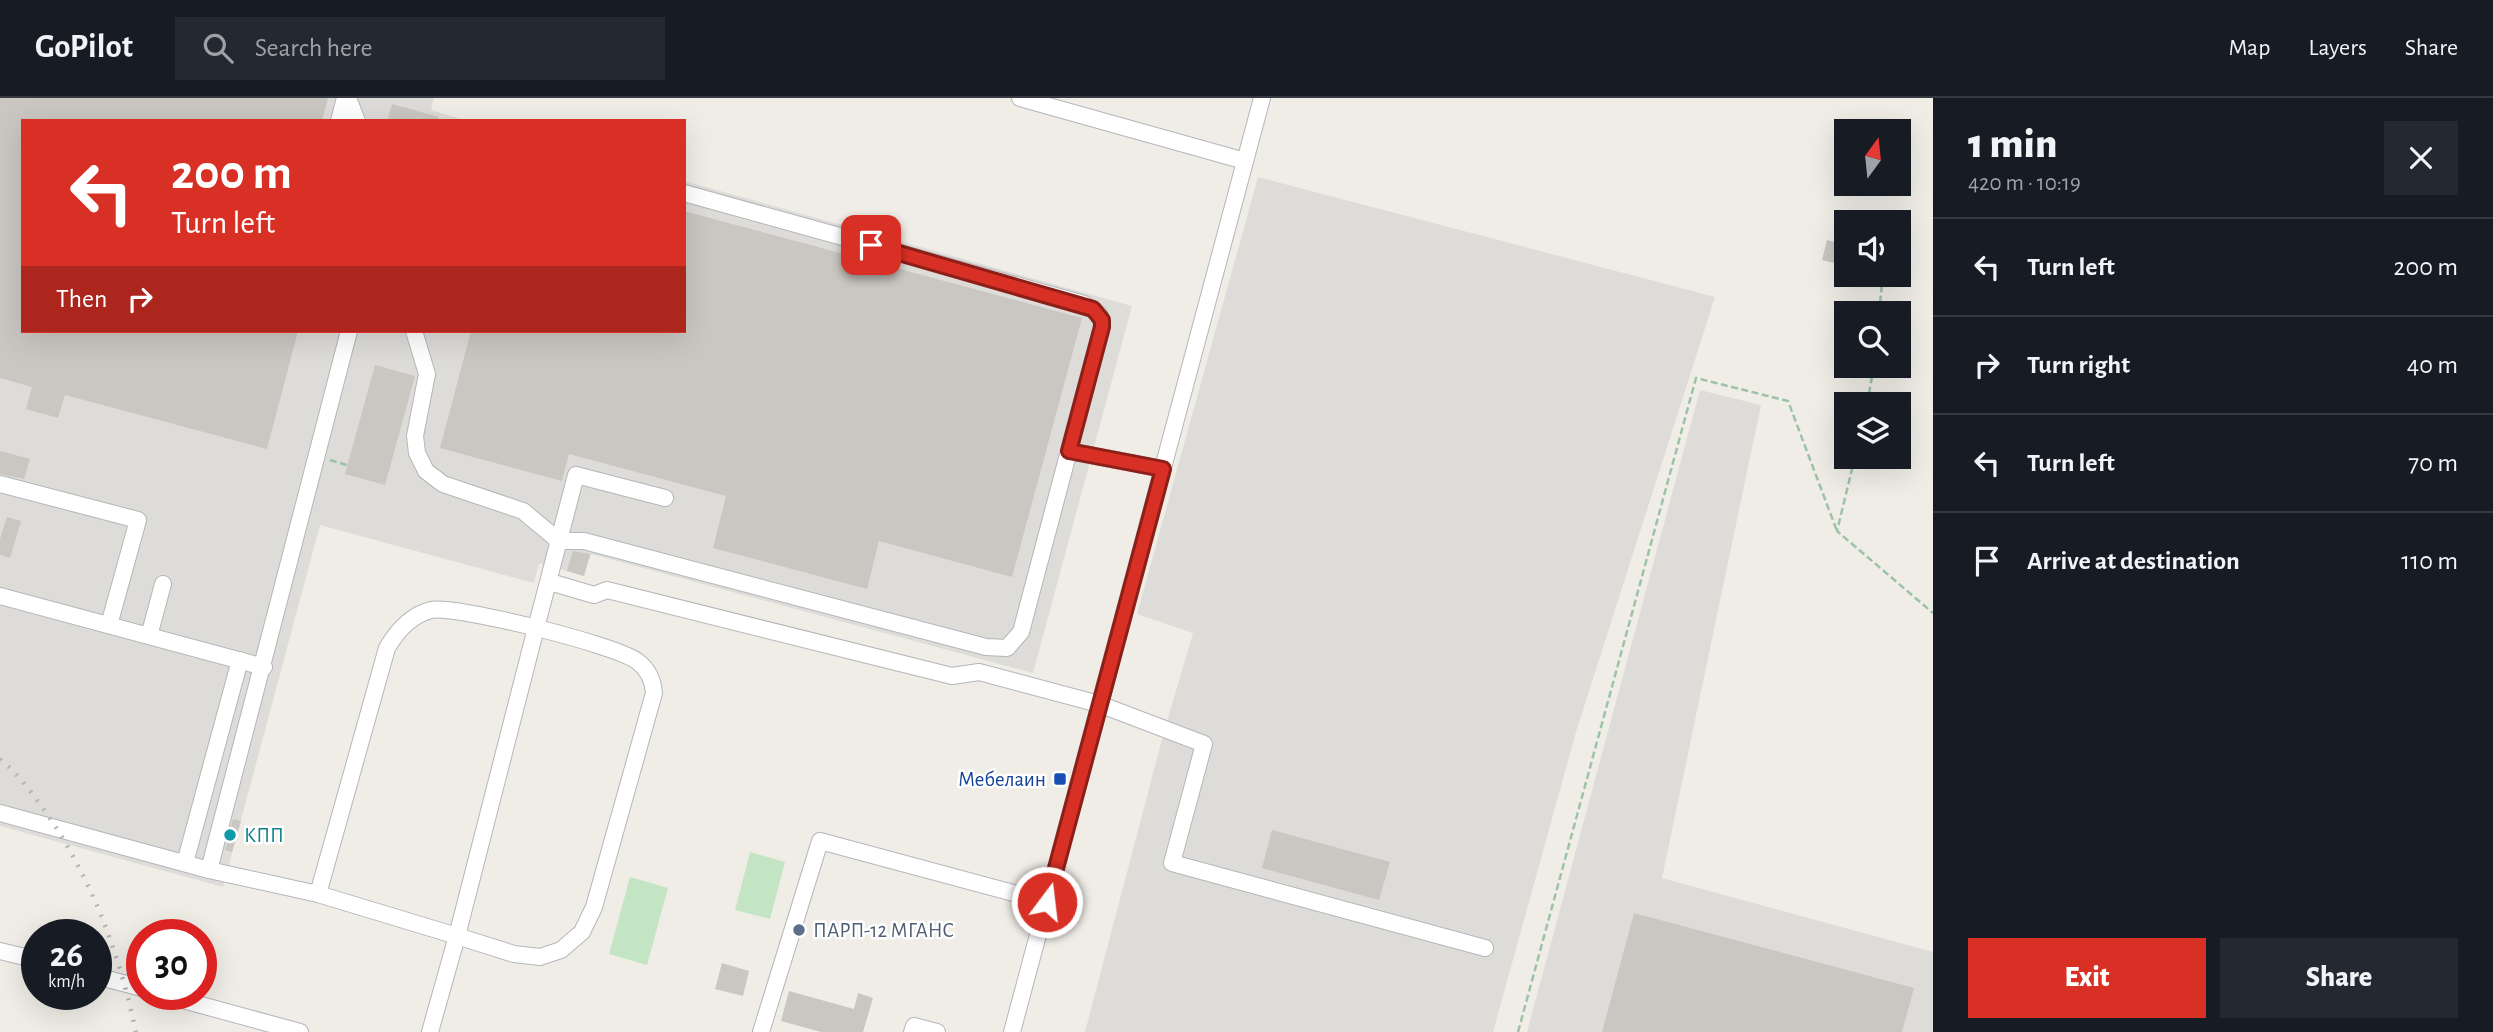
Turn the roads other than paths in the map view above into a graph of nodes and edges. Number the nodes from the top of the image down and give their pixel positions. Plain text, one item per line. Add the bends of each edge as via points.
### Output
1 (346, 98) edge
2 (1020, 98) edge
3 (1262, 98) edge
4 (339, 119) edge
5 (356, 119) edge
6 (1245, 161) junction
7 (686, 194) edge
8 (348, 333) edge
9 (415, 333) edge
10 (1069, 451) junction
11 (1163, 469) junction
12 (0, 484) edge
13 (665, 498) dead end
14 (559, 541) junction
15 (550, 582) junction
16 (163, 584) dead end
17 (0, 596) edge
18 (109, 625) junction
19 (536, 628) junction
20 (149, 636) junction
21 (240, 660) junction
22 (264, 667) junction
23 (1099, 704) junction
24 (0, 813) edge
25 (185, 863) junction
26 (209, 870) junction
27 (318, 894) junction
28 (1047, 902) junction
29 (457, 936) junction
30 (1485, 948) dead end
31 (0, 951) edge
32 (21, 956) edge
33 (217, 1010) edge
34 (291, 1031) edge
35 (430, 1032) edge
36 (761, 1032) edge
37 (912, 1032) edge
38 (937, 1032) edge
39 (1012, 1032) edge

1 - 4 street
1 - 5 street
2 - 6 street
3 - 6 street
6 - 11 street
7 - 10 street via 1093,309 1102,327
8 - 22 street
9 - 14 street via 427,374 415,436 426,471 443,484 523,511
10 - 11 street
10 - 14 street via 1021,632 1007,648 986,647 584,541
11 - 23 street
12 - 18 street via 138,520
13 - 14 street via 576,475
14 - 15 street
15 - 19 street
15 - 23 street via 594,595 607,590 952,676 979,672
16 - 20 street
17 - 18 street
18 - 20 street
19 - 27 street via 440,610 423,613 399,631 387,648
19 - 29 street
19 - 29 street via 634,658 649,674 654,693 594,907 576,938 556,953 535,957
20 - 21 street
21 - 22 street
21 - 25 street
22 - 26 street
23 - 28 street
23 - 30 street via 1204,744 1172,863
24 - 25 street
25 - 26 street
26 - 27 street
27 - 29 street
28 - 36 street via 820,841
28 - 39 street
29 - 35 street
31 - 32 street
33 - 34 street
37 - 38 street via 914,1026

